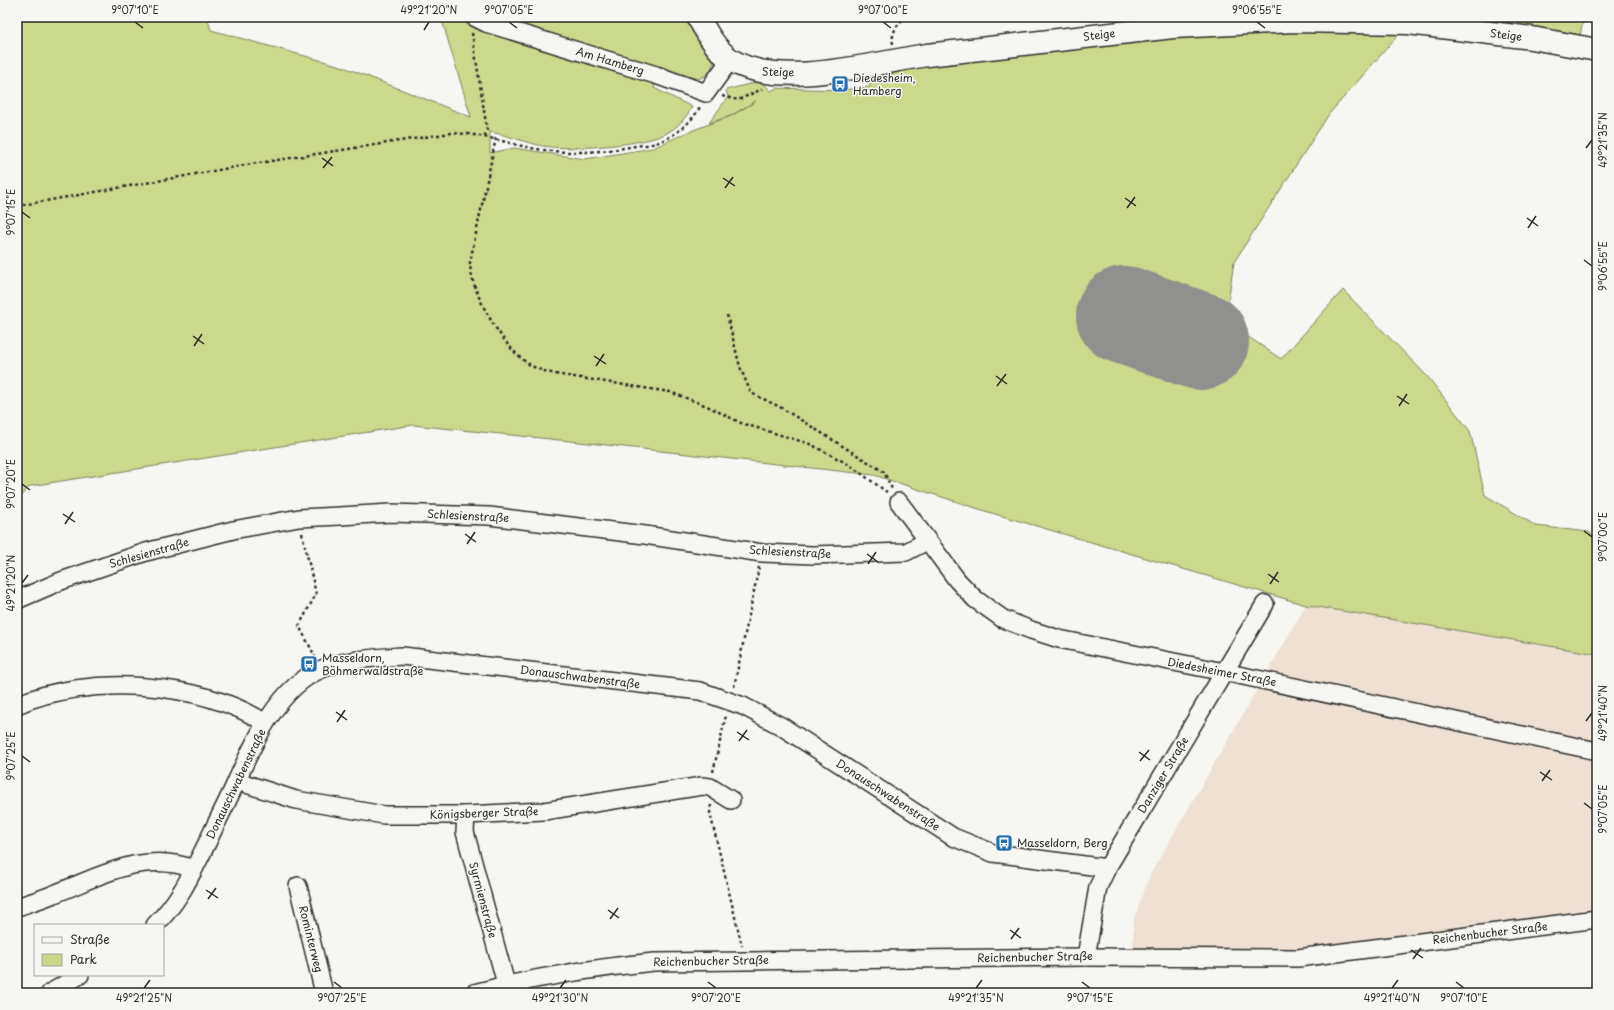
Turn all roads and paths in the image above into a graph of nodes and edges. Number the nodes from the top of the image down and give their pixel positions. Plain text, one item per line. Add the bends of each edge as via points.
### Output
1 (474, 17) edge
2 (698, 17) edge
3 (906, 17) edge
4 (894, 50) dead end
5 (1597, 50) edge
6 (730, 60) junction
7 (706, 94) junction
8 (484, 137) junction
9 (496, 138) junction
10 (17, 206) edge
11 (727, 315) dead end
12 (899, 502) junction
13 (302, 535) dead end
14 (927, 541) junction
15 (762, 553) junction
16 (17, 600) edge
17 (1265, 604) dead end
18 (316, 659) dead end
19 (1224, 672) junction
20 (17, 705) edge
21 (730, 705) junction
22 (265, 723) junction
23 (1597, 751) edge
24 (712, 778) dead end
25 (237, 781) junction
26 (731, 800) dead end
27 (711, 802) dead end
28 (466, 815) junction
29 (194, 868) junction
30 (1107, 868) junction
31 (298, 886) dead end
32 (17, 907) edge
33 (1597, 920) edge
34 (156, 924) edge
35 (1086, 956) junction
36 (743, 960) junction
37 (78, 976) edge
38 (506, 984) junction
39 (50, 993) edge
40 (324, 993) edge
41 (474, 993) edge

1 - 7 street, Am Hamberg via 486,23 656,75
1 - 8 path via 470,24 487,130
2 - 6 street, Steige via 714,45
3 - 4 path via 895,28 892,39
5 - 6 street, Steige via 1532,38 1408,23 1293,21 1173,27 927,55 858,68 805,72 766,73
6 - 7 street
7 - 9 path via 697,112 678,132 656,143 579,152 544,150
8 - 9 path
8 - 10 path via 451,133 413,138
9 - 12 path via 470,262 470,274 492,322 511,349 531,366 555,374 670,392 741,423 810,444 866,476
11 - 12 path via 740,367 751,393 780,407 884,472
12 - 14 street, Diedesheimer Straße
13 - 18 path via 316,594 299,626
14 - 15 street, Schlesienstraße via 906,552 813,555
14 - 19 street, Diedesheimer Straße via 970,594 1003,618 1030,630 1059,639
15 - 16 street, Schlesienstraße via 645,535 489,516 391,513 299,518 233,530 146,552 61,581
15 - 21 path
17 - 19 street, Danziger Straße
19 - 23 street, Diedesheimer Straße
19 - 30 street, Danziger Straße
20 - 22 street via 34,697 105,685 152,686 201,696 251,714
21 - 22 street, Donauschwabenstraße via 700,691 402,656 355,660 321,669 302,681
21 - 24 path
21 - 30 street, Donauschwabenstraße via 780,726 953,837 993,852
22 - 25 street, Donauschwabenstraße via 249,751
25 - 28 street, Königsberger Straße via 296,800 384,815
25 - 29 street, Donauschwabenstraße
26 - 28 street, Königsberger Straße via 710,787 702,786 544,811
27 - 36 path via 710,813 744,954
28 - 38 street, Syrmienstraße via 465,832
29 - 32 street via 163,861 135,864 106,872
29 - 34 street, Donauschwabenstraße via 181,894
30 - 35 street, Danziger Straße via 1098,887
31 - 40 street, Rominterweg
33 - 35 street, Reichenbucher Straße via 1298,958
35 - 36 street, Reichenbucher Straße
36 - 38 street, Reichenbucher Straße via 654,962 612,966 541,976
37 - 39 street
38 - 41 street, Reichenbucher Straße

